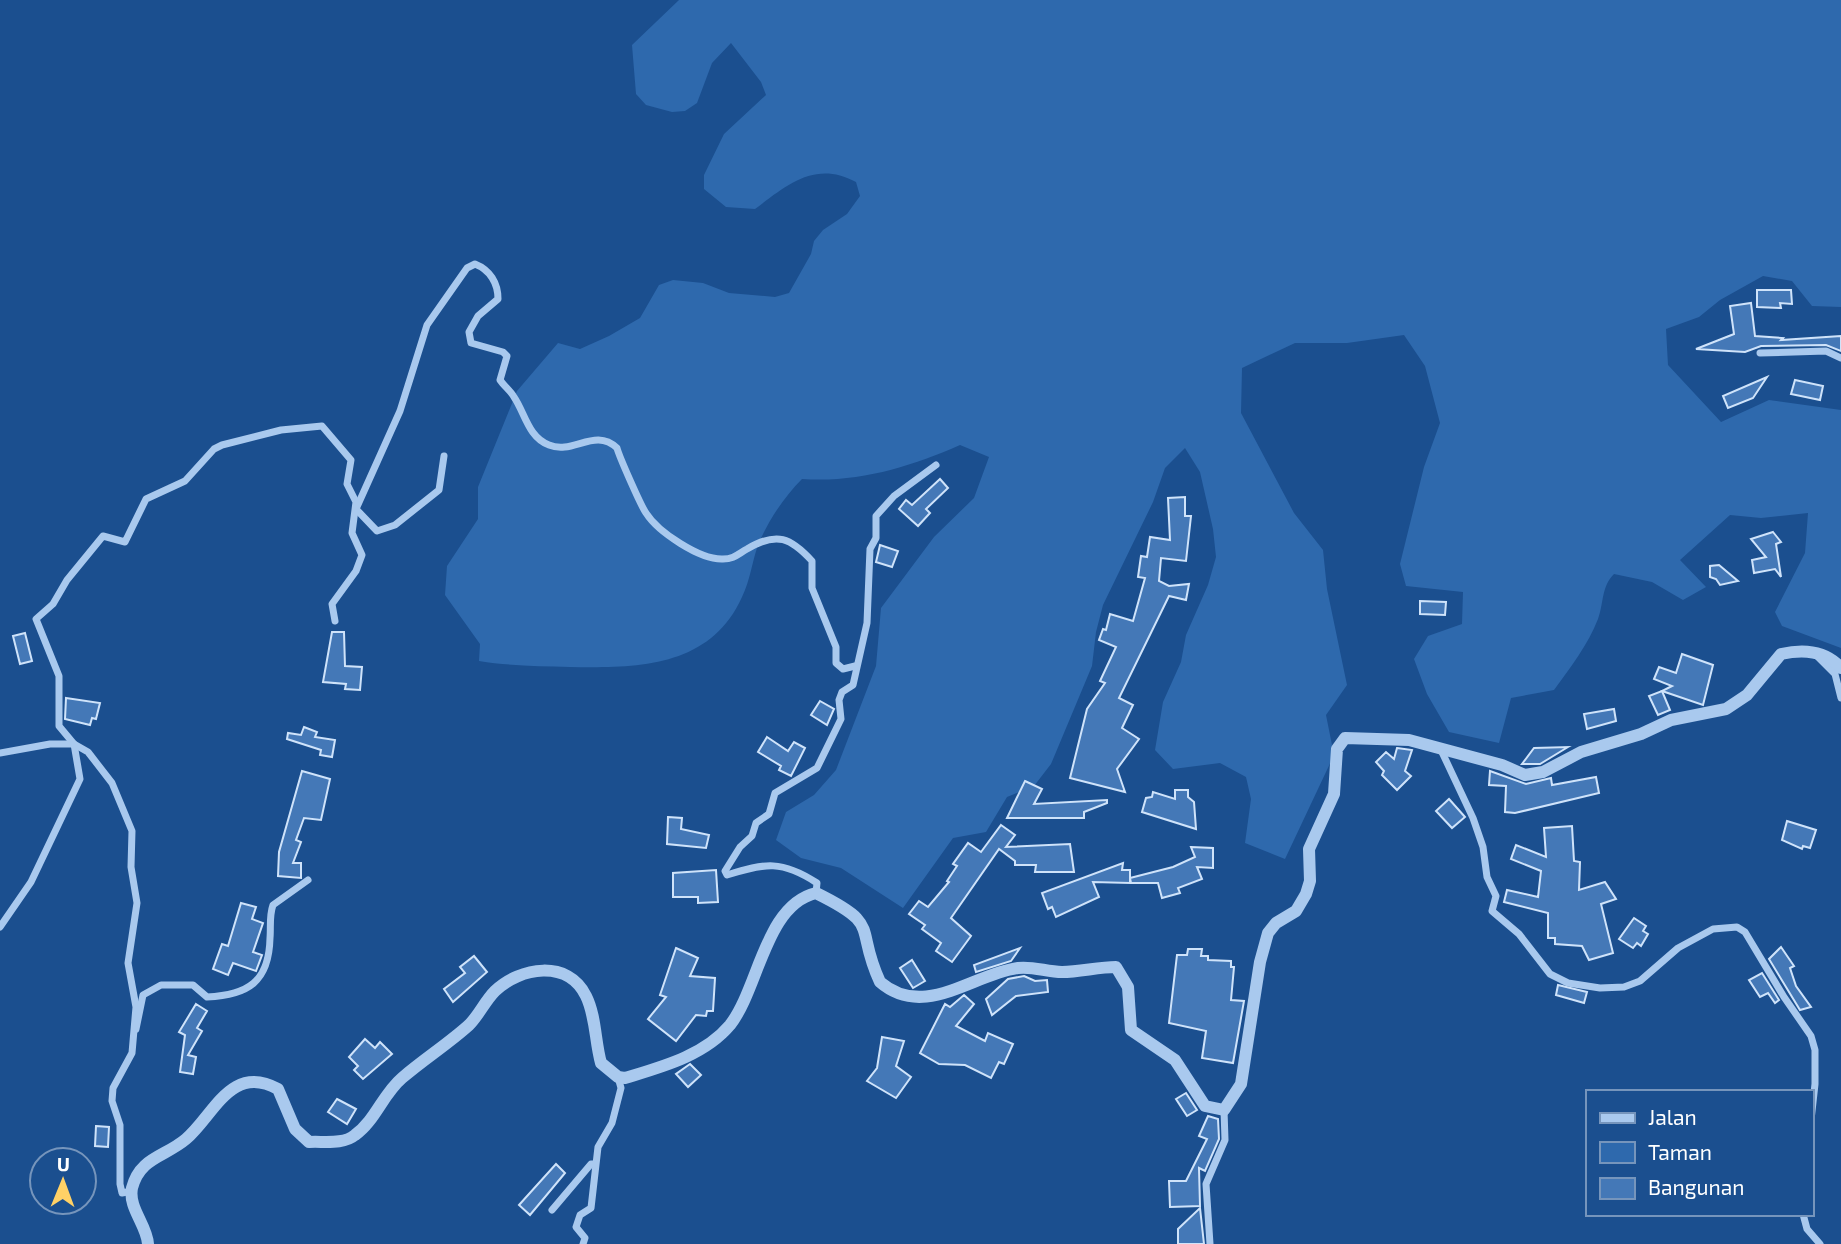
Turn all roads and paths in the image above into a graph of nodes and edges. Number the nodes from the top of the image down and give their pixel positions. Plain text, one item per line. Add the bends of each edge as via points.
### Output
1 (1760, 353) dead end
2 (1841, 358) edge
3 (444, 456) dead end
4 (936, 466) dead end
5 (356, 509) junction
6 (335, 621) dead end
7 (1814, 652) junction
8 (856, 666) junction
9 (1841, 668) edge
10 (1841, 698) edge
11 (74, 744) junction
12 (1441, 749) junction
13 (0, 753) edge
14 (308, 880) dead end
15 (816, 893) junction
16 (0, 927) edge
17 (135, 1032) junction
18 (618, 1077) junction
19 (1813, 1096) edge
20 (1224, 1110) junction
21 (596, 1164) junction
22 (132, 1191) junction
23 (552, 1210) dead end
24 (1803, 1216) edge
25 (148, 1244) edge
26 (583, 1244) edge
27 (1210, 1244) edge
28 (1820, 1244) edge

1 - 2 street via 1826,352
3 - 5 street via 439,490 395,525 377,531
4 - 8 street via 894,496 876,516 867,623
5 - 6 street via 352,533 362,561 331,604
5 - 8 street via 400,411 427,325 467,268 475,264 485,268 498,287 498,299 478,316 469,332 471,343 507,356 500,380 514,395 532,430 548,445 597,439 612,443 646,514 698,554 735,558 769,539 796,543 812,561 812,588 836,648 836,663 843,669
5 - 11 street via 347,484 349,456 317,425 222,445 185,481 146,499 125,542 103,536 53,604 36,619 59,676 58,726
7 - 9 street
7 - 10 street via 1835,674
7 - 12 street via 1780,654 1747,695 1726,709 1671,720 1581,752 1543,772 1525,775
8 - 15 street via 853,685 839,700 841,719 835,737 817,768 775,793 769,814 757,823 725,871 770,864 792,867 817,883
11 - 13 street
11 - 16 street via 80,779 31,882
11 - 17 street via 88,752 112,783 132,831 137,903 128,963 136,1007
12 - 19 street via 1483,847 1487,877 1496,896 1492,911 1510,924 1540,963 1557,978 1583,986 1624,986 1650,974 1664,957 1713,929 1727,926 1745,932 1811,1035
12 - 20 street via 1409,740 1345,737 1337,749 1334,794 1309,849 1307,894 1296,911 1268,933 1241,1084
14 - 17 street via 273,905 267,963 248,989 237,995 207,997 193,985 161,985 143,995
15 - 18 street via 796,902 784,915 729,1026 670,1064
15 - 20 street via 859,917 866,927 880,982 899,995 930,996 960,990 1018,968 1062,972 1116,967 1128,987 1131,1030 1175,1060 1205,1106
17 - 22 street via 132,1053 114,1082 112,1101 120,1125 122,1193
18 - 21 street via 618,1101 609,1131 598,1147
18 - 22 street via 601,1063 584,991 563,974 536,970 508,980 498,989 472,1022 402,1078 357,1135 309,1142 295,1129 278,1089 258,1080 246,1082 218,1101 185,1140 148,1161
20 - 27 street via 1225,1140 1206,1184
21 - 23 street via 591,1164
21 - 26 street via 591,1209 580,1216 576,1227 585,1238
22 - 25 street
24 - 28 street

